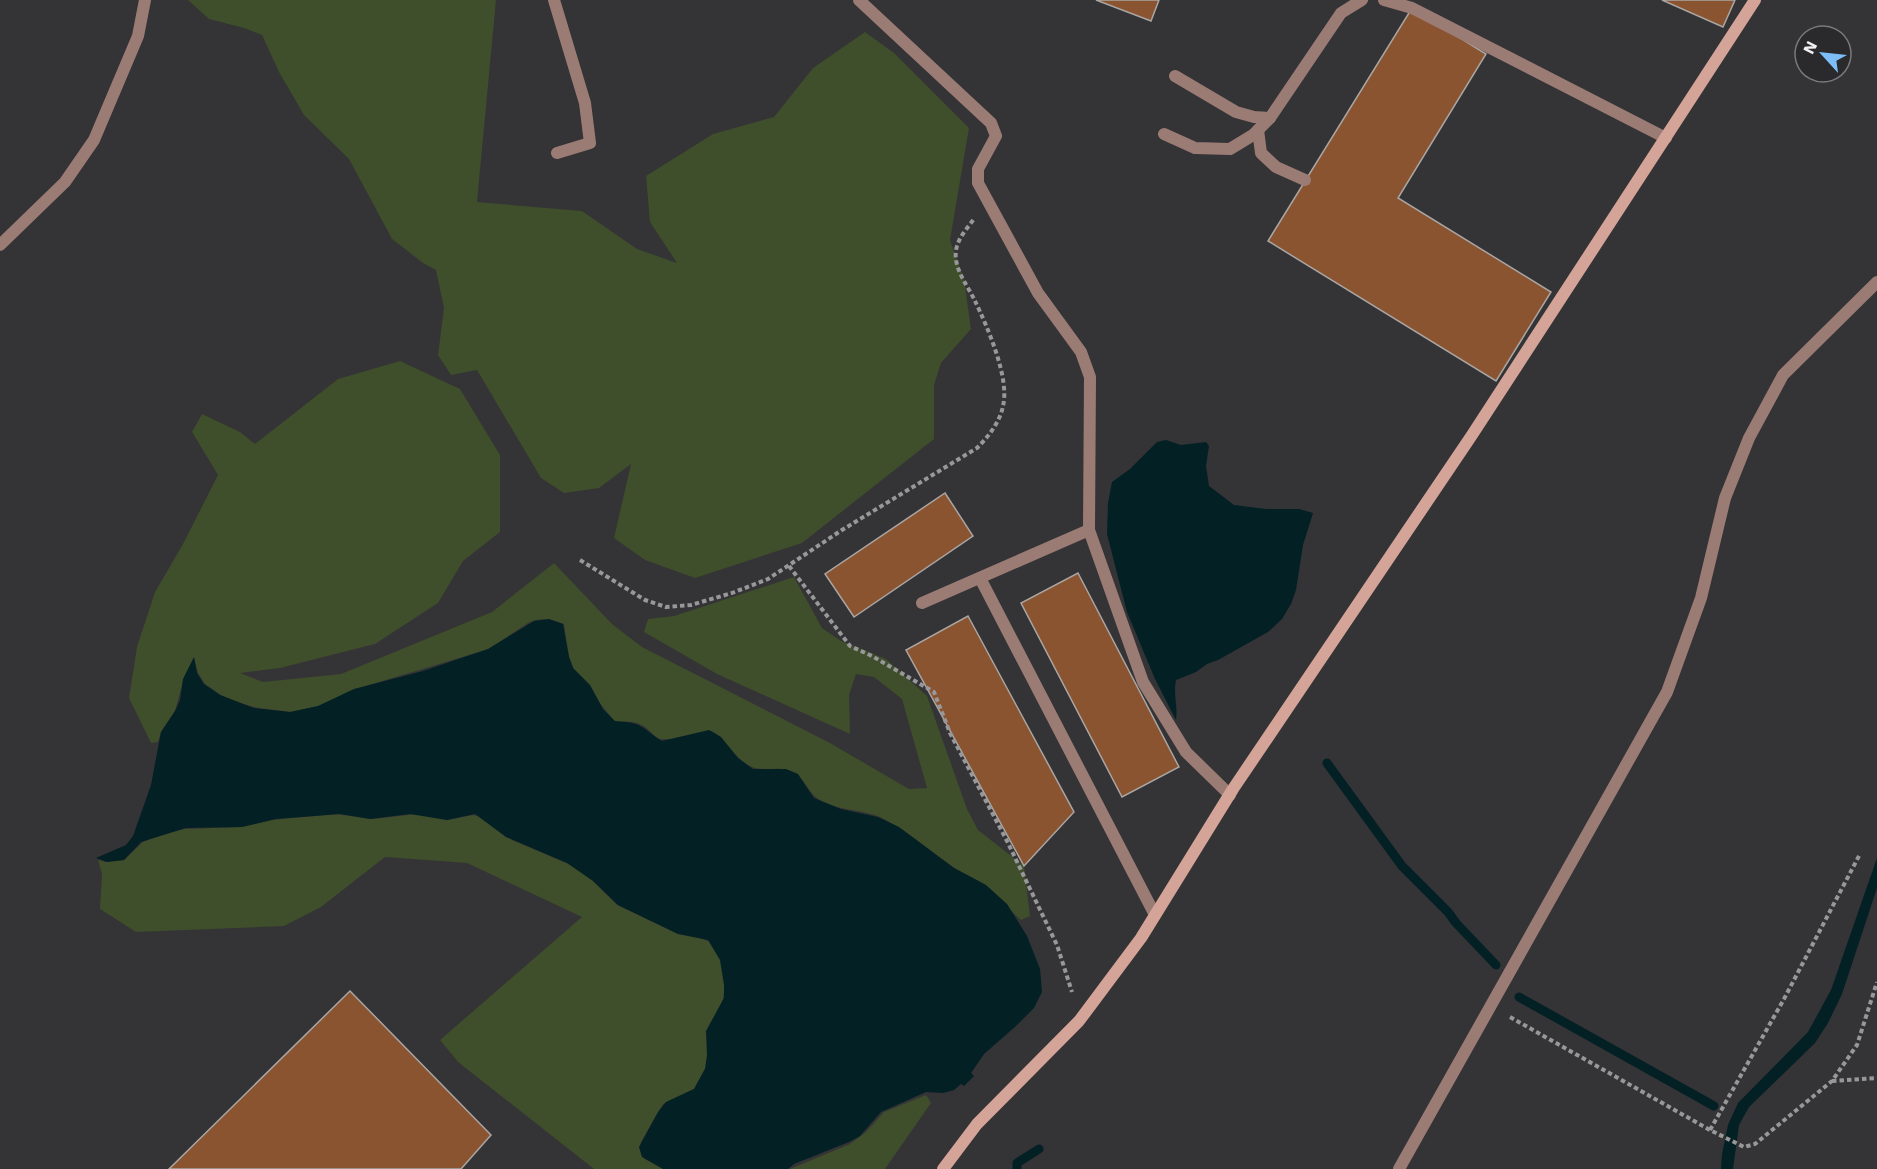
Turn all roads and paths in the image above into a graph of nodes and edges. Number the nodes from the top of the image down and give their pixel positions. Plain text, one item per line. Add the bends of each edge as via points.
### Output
1 (145, 0) edge
2 (554, 0) edge
3 (859, 0) edge
4 (1362, 0) edge
5 (1384, 0) edge
6 (1755, 0) edge
7 (1175, 76) dead end
8 (1270, 118) junction
9 (1258, 130) junction
10 (1164, 134) dead end
11 (1666, 138) junction
12 (558, 153) dead end
13 (1305, 180) dead end
14 (991, 206) junction
15 (0, 245) edge
16 (1877, 282) edge
17 (1089, 530) junction
18 (580, 560) dead end
19 (789, 566) junction
20 (980, 578) junction
21 (922, 603) dead end
22 (1230, 795) junction
23 (1860, 854) dead end
24 (1155, 915) junction
25 (1877, 982) edge
26 (1491, 1006) junction
27 (1081, 1018) junction
28 (1877, 1078) edge
29 (1832, 1082) junction
30 (1710, 1130) junction
31 (943, 1169) edge
32 (1399, 1169) edge

1 - 15 street via 138,36 94,140 65,182
2 - 12 street via 585,103 590,143
3 - 14 street via 991,123 996,136 978,169 978,183
4 - 8 street via 1341,13
5 - 11 street via 1412,8
6 - 11 street
7 - 8 street via 1236,112
8 - 9 street
9 - 10 street via 1230,149 1195,148
9 - 13 street via 1261,153 1276,167
11 - 22 street
14 - 17 street via 1038,293 1081,352 1090,376
14 - 19 path via 973,219 956,248 959,273 975,301 1003,375 1003,406 989,436 968,454
16 - 26 street via 1783,375 1755,427 1725,498 1701,598 1668,692
17 - 20 street
17 - 22 street via 1143,682 1186,752
18 - 19 path via 645,600 666,607 691,605 732,593
19 - 27 path via 850,646 934,692 950,733 1057,945
20 - 21 street
20 - 24 street
22 - 24 street
23 - 30 path
24 - 27 street
25 - 29 path via 1857,1045
26 - 30 path
26 - 32 street
27 - 31 street via 977,1124
28 - 29 path
29 - 30 path via 1755,1144 1744,1147

